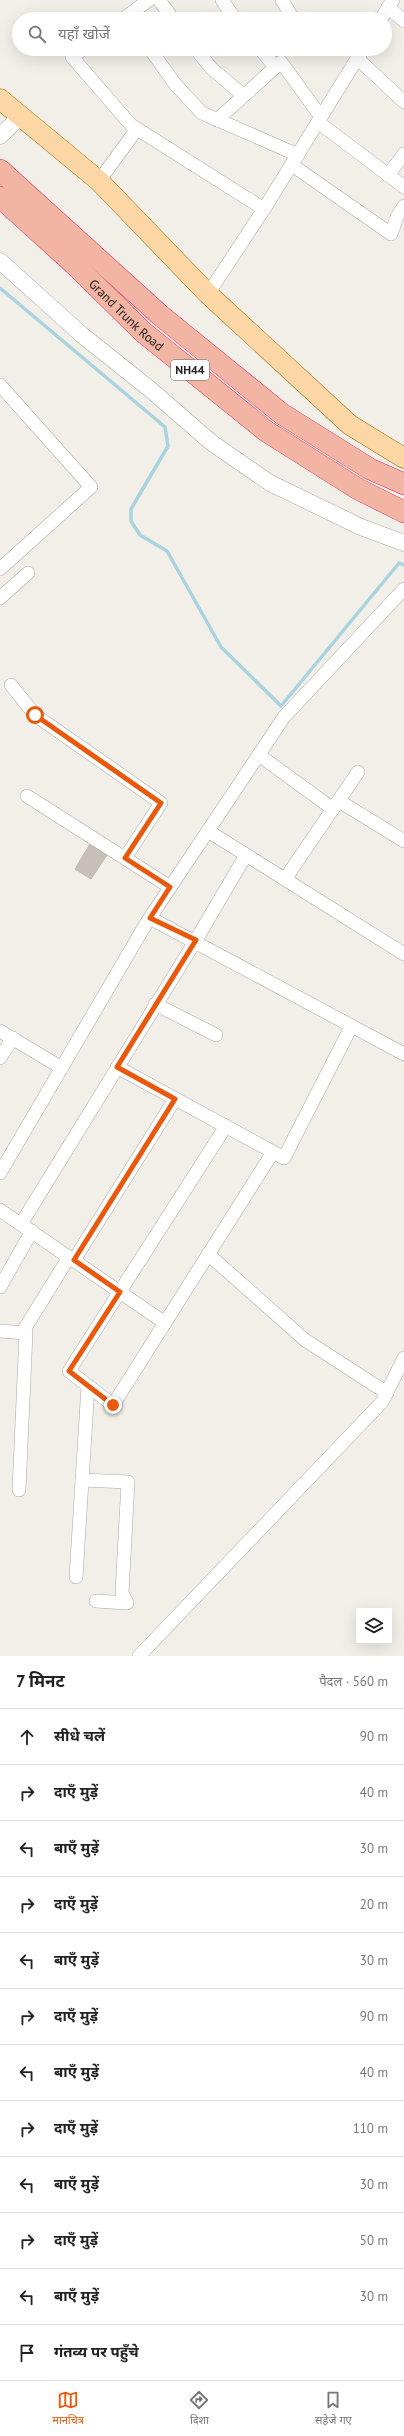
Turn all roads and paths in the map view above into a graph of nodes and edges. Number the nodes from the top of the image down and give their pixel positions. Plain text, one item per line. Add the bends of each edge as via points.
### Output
1 (149, 0) edge
2 (158, 0) edge
3 (222, 0) edge
4 (282, 0) edge
5 (390, 4) edge
6 (134, 12) edge
7 (167, 12) edge
8 (230, 12) edge
9 (289, 12) edge
10 (404, 21) edge
11 (73, 56) edge
12 (155, 56) edge
13 (202, 56) edge
14 (266, 56) edge
15 (359, 56) edge
16 (362, 56) edge
17 (275, 67) junction
18 (243, 95) junction
19 (0, 99) edge
20 (404, 102) edge
21 (21, 116) junction
22 (217, 120) junction
23 (319, 120) junction
24 (137, 129) junction
25 (0, 136) edge
26 (404, 154) edge
27 (295, 160) junction
28 (0, 170) edge
29 (388, 175) junction
30 (99, 181) junction
31 (404, 187) edge
32 (0, 197) edge
33 (404, 206) edge
34 (264, 209) junction
35 (400, 220) edge
36 (0, 261) edge
37 (208, 294) junction
38 (3, 393) edge
39 (404, 458) edge
40 (404, 484) edge
41 (404, 512) edge
42 (404, 543) edge
43 (0, 569) edge
44 (28, 572) dead end
45 (404, 589) edge
46 (0, 598) edge
47 (11, 685) dead end
48 (259, 755) junction
49 (358, 772) dead end
50 (26, 796) dead end
51 (336, 805) junction
52 (208, 831) junction
53 (404, 841) edge
54 (246, 854) junction
55 (125, 858) junction
56 (285, 879) junction
57 (170, 887) junction
58 (150, 918) junction
59 (196, 940) junction
60 (404, 954) edge
61 (155, 1004) junction
62 (351, 1027) junction
63 (0, 1030) edge
64 (216, 1035) dead end
65 (13, 1038) junction
66 (404, 1054) edge
67 (0, 1058) edge
68 (117, 1067) junction
69 (62, 1068) junction
70 (175, 1099) junction
71 (226, 1126) junction
72 (273, 1152) junction
73 (0, 1173) edge
74 (0, 1210) edge
75 (26, 1228) junction
76 (208, 1254) junction
77 (71, 1258) junction
78 (0, 1287) edge
79 (120, 1292) junction
80 (165, 1323) junction
81 (0, 1331) edge
82 (22, 1332) junction
83 (404, 1358) edge
84 (88, 1386) junction
85 (386, 1393) junction
86 (82, 1480) junction
87 (19, 1490) dead end
88 (76, 1577) dead end
89 (96, 1601) dead end
90 (138, 1656) edge

1 - 6 street
2 - 7 street
3 - 8 street
4 - 9 street
5 - 10 street
11 - 24 street
12 - 22 street via 175,84 202,113
13 - 18 street via 211,68
14 - 17 street
15 - 23 street
16 - 20 street
17 - 18 street
17 - 23 street via 281,62
18 - 22 street
19 - 21 main road
21 - 25 street
21 - 30 main road
22 - 27 street
23 - 27 street
23 - 29 street
24 - 30 street
24 - 34 street
26 - 29 street
27 - 34 street
27 - 35 street via 391,234
28 - 40 highway, Grand Trunk Road / NH44 via 160,315 282,414 370,470
29 - 31 street
30 - 37 main road
32 - 41 highway, Grand Trunk Road / NH44 via 74,264 143,332 266,432 358,489
33 - 35 street
34 - 37 street
36 - 42 street via 82,335 218,448 270,483 361,527
37 - 39 main road via 350,425
38 - 43 street via 91,487
44 - 46 street
45 - 48 street via 284,717
47 - 55 street via 35,715 161,803
48 - 51 street
48 - 52 street
49 - 51 street
50 - 55 street
51 - 53 street
51 - 56 street
52 - 54 street
52 - 57 street
54 - 56 street
54 - 59 street
55 - 57 street
56 - 60 street
57 - 58 street
58 - 59 street
58 - 69 street
59 - 61 street
59 - 62 street
61 - 64 street
61 - 68 street
62 - 66 street
62 - 72 street via 284,1158
63 - 65 street
65 - 67 street
65 - 69 street
68 - 70 street
68 - 75 street
69 - 73 street
70 - 71 street
70 - 77 street
71 - 72 street
71 - 79 street
72 - 76 street
74 - 75 street
75 - 77 street
75 - 78 street
76 - 80 street
76 - 85 street via 305,1340
77 - 79 street
77 - 82 street
79 - 80 street
79 - 84 street via 69,1371
80 - 84 street via 113,1405
81 - 82 street
82 - 87 street via 26,1333
83 - 85 street
84 - 86 street
85 - 90 street via 382,1402
86 - 88 street
86 - 89 street via 128,1482 122,1593 127,1603

